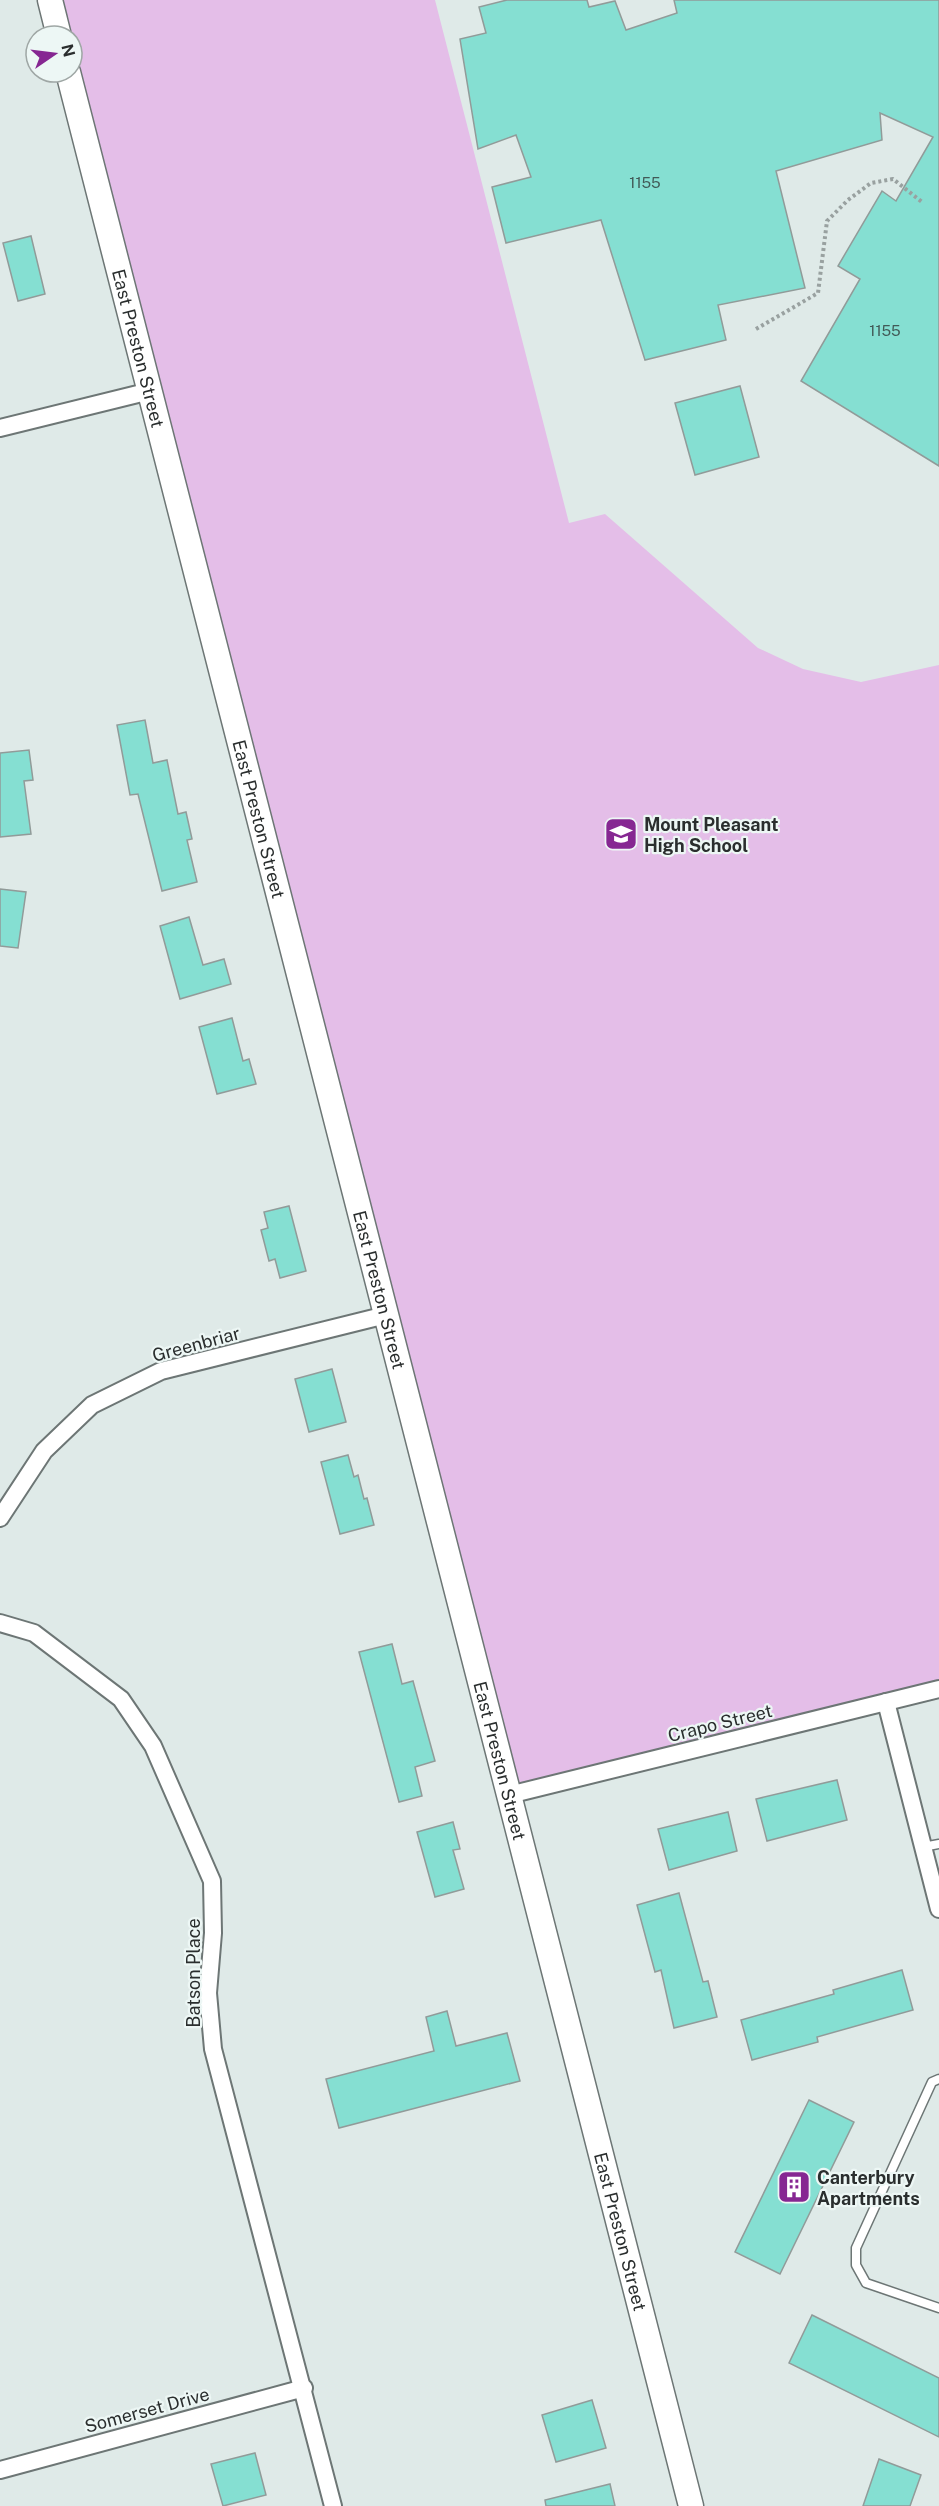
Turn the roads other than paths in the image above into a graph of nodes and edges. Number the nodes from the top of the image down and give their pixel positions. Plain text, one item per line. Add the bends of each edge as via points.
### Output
1 (50, 0) edge
2 (56, 24) edge
3 (71, 84) edge
4 (150, 391) junction
5 (0, 428) edge
6 (386, 1315) junction
7 (0, 1518) edge
8 (0, 1623) edge
9 (939, 1689) edge
10 (886, 1702) junction
11 (509, 1795) junction
12 (931, 1846) edge
13 (939, 1909) edge
14 (939, 2079) edge
15 (939, 2308) edge
16 (304, 2388) junction
17 (0, 2470) edge
18 (333, 2506) edge
19 (691, 2506) edge

1 - 2 street
3 - 4 street, East Preston Street
4 - 5 street
4 - 6 street, East Preston Street
6 - 7 street, Greenbriar via 161,1371 92,1405 44,1450
6 - 11 street, East Preston Street
8 - 16 street, Batson Place via 34,1633 121,1699 153,1746 212,1881 208,1994 213,2049
9 - 10 street, Crapo Street
10 - 11 street, Crapo Street
10 - 12 street
11 - 19 street, East Preston Street
12 - 13 street
14 - 15 lane via 932,2082 856,2248 856,2265 866,2283
16 - 17 street, Somerset Drive
16 - 18 street, Batson Place

